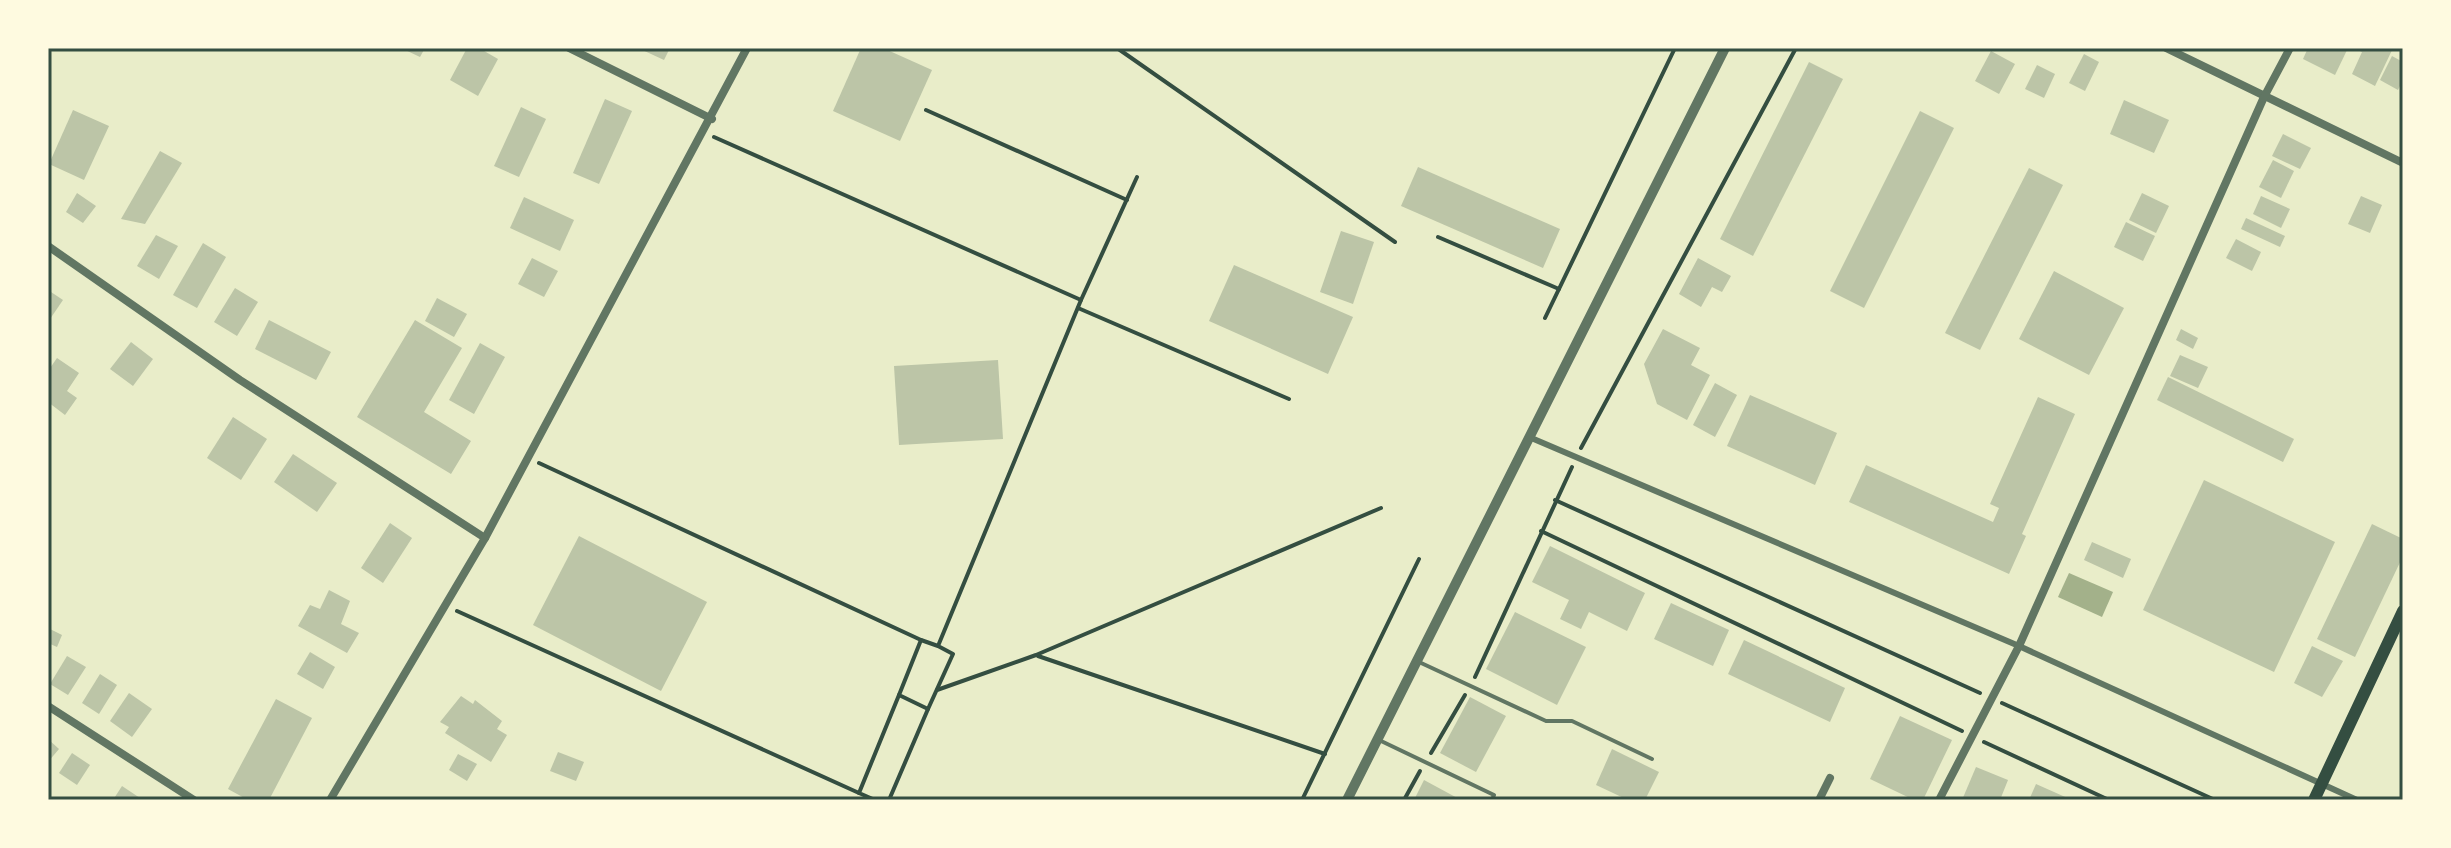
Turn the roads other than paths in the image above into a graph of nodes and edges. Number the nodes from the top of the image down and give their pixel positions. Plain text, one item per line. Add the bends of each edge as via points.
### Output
1 (569, 48) edge
2 (747, 48) edge
3 (1725, 48) edge
4 (2166, 48) edge
5 (2290, 48) edge
6 (2264, 97) junction
7 (712, 119) junction
8 (2403, 163) edge
9 (48, 246) edge
10 (1529, 437) junction
11 (485, 538) junction
12 (2403, 611) edge
13 (2019, 646) junction
14 (1416, 661) junction
15 (48, 706) edge
16 (1377, 739) junction
17 (1652, 759) dead end
18 (1830, 778) dead end
19 (2321, 785) junction
20 (194, 800) edge
21 (330, 800) edge
22 (1347, 800) edge
23 (1492, 800) edge
24 (1819, 800) edge
25 (1939, 800) edge
26 (2314, 800) edge
27 (2357, 800) edge

1 - 7 street
2 - 7 street
3 - 10 street
4 - 6 street
5 - 6 street
6 - 8 street
6 - 13 street
7 - 11 street
9 - 11 street via 240,380
10 - 13 street
10 - 14 street
11 - 21 street
12 - 19 main road
13 - 19 street
13 - 25 street
14 - 16 street
14 - 17 lane via 1546,721 1572,721
15 - 20 street
16 - 22 street
16 - 23 lane via 1494,795
18 - 24 street
19 - 26 main road
19 - 27 street

